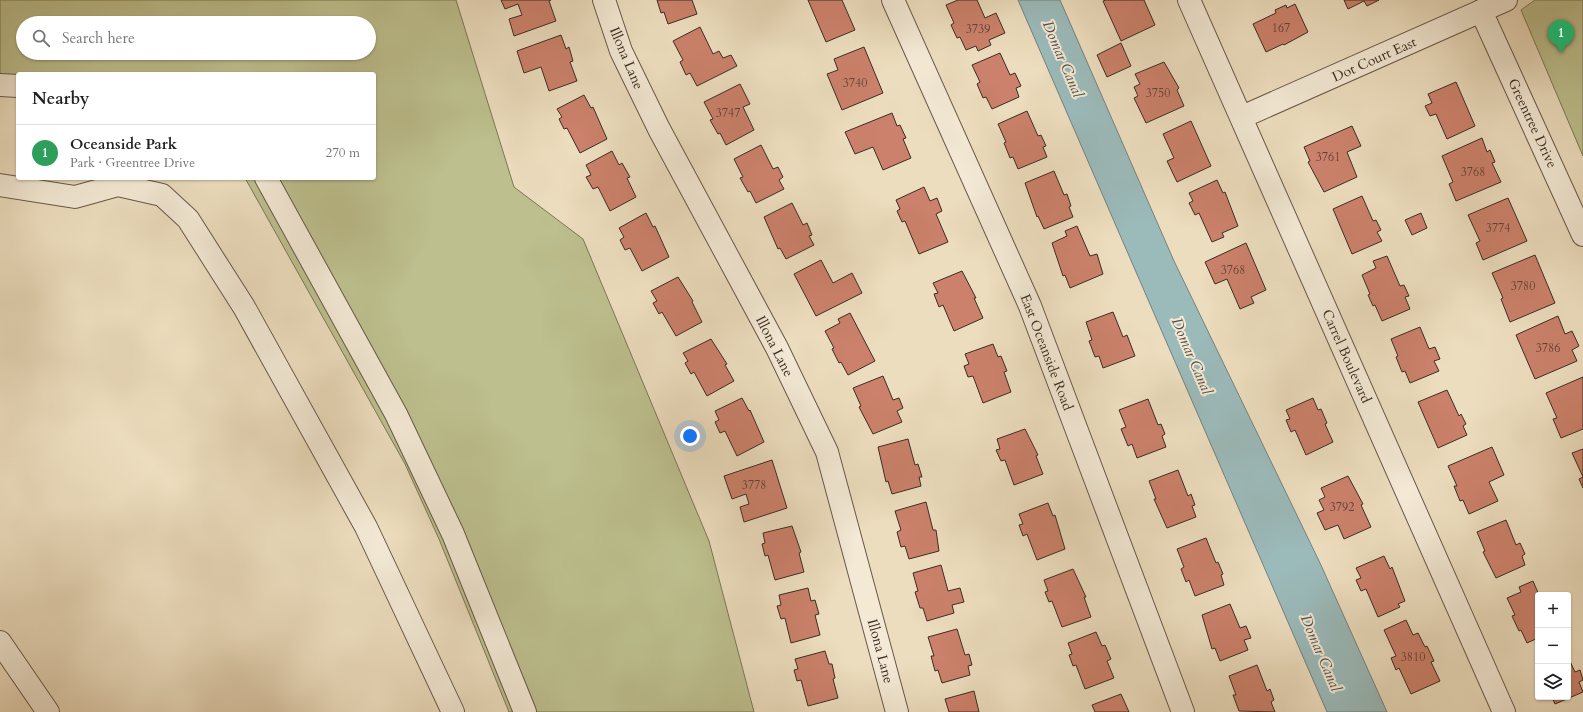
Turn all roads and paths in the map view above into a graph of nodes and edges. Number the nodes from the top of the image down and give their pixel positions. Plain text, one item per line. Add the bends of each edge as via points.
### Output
1 (604, 0) edge
2 (893, 0) edge
3 (1190, 0) edge
4 (1506, 0) edge
5 (1481, 11) junction
6 (0, 85) edge
7 (16, 86) edge
8 (1242, 117) junction
9 (267, 180) edge
10 (0, 184) edge
11 (1583, 234) edge
12 (0, 642) edge
13 (48, 712) edge
14 (452, 712) edge
15 (524, 712) edge
16 (897, 712) edge
17 (1184, 712) edge
18 (1504, 712) edge

1 - 16 street, Illona Lane via 621,51 659,129 777,348 827,452
2 - 17 street, East Oceanside Road via 1030,306
3 - 8 street, Carrel Boulevard
4 - 5 street, Dot Court East
5 - 8 street, Dot Court East
5 - 11 street, Greentree Drive
6 - 7 street
8 - 18 street, Carrel Boulevard
9 - 15 street via 396,414 453,534
10 - 14 street via 75,197 118,186 162,195 188,218 244,307 366,527
12 - 13 street

